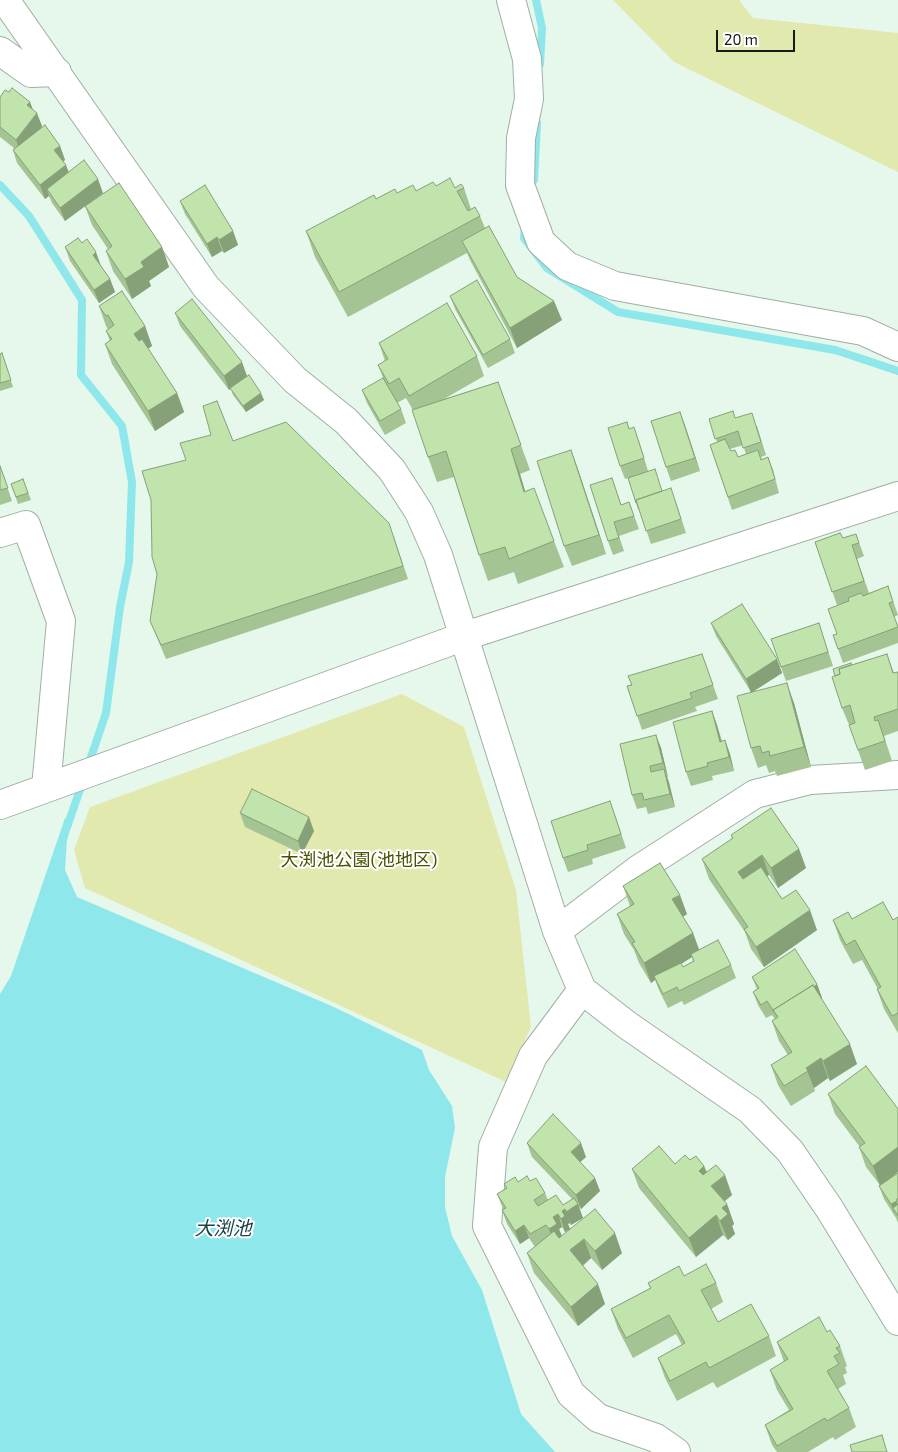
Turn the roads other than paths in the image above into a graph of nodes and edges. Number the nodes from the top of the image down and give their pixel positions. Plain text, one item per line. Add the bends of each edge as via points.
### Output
1 (5, 0) edge
2 (511, 0) edge
3 (0, 51) edge
4 (57, 72) junction
5 (898, 346) edge
6 (898, 496) edge
7 (0, 533) edge
8 (464, 636) junction
9 (898, 775) edge
10 (46, 788) junction
11 (7, 802) edge
12 (557, 931) junction
13 (582, 990) junction
14 (898, 1321) edge
15 (676, 1452) edge

1 - 4 street
2 - 5 street via 527,59 529,99 521,138 520,185 542,242 567,266 615,286 863,331
3 - 4 street via 31,73
4 - 8 street via 206,286 295,380 346,421 392,470 419,512 438,555
6 - 8 street
7 - 10 street via 26,524 62,621
8 - 10 street
8 - 12 street
9 - 12 street via 810,780 755,794 639,869
10 - 11 street
12 - 13 street
13 - 14 street via 627,1026 750,1110 790,1151
13 - 15 street via 533,1056 493,1147 487,1226 571,1394 598,1418 656,1438

